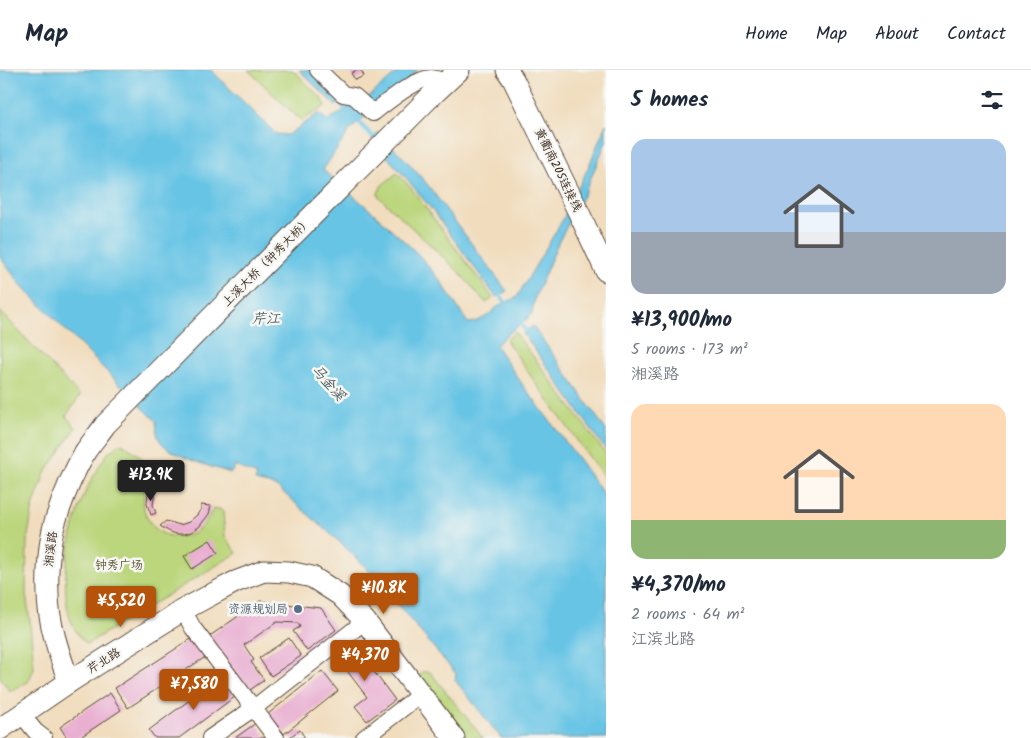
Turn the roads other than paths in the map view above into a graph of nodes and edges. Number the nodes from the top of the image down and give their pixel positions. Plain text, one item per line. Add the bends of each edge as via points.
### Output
1 (318, 70) edge
2 (507, 70) edge
3 (453, 76) edge
4 (606, 271) edge
5 (105, 424) joint
6 (183, 610) junction
7 (365, 621) junction
8 (69, 682) junction
9 (421, 694) junction
10 (254, 708) junction
11 (22, 715) junction
12 (0, 729) edge
13 (44, 738) edge
14 (210, 738) edge
15 (276, 738) edge
16 (364, 738) edge
17 (454, 738) edge

1 - 3 lane via 343,94 354,96 373,113 424,80
2 - 4 main road, 黄衢南205连接线
3 - 5 main road, 上溪大桥（钟秀大桥）
5 - 8 main road, 湘溪路 via 70,483 55,523 49,560 48,595 52,623
6 - 7 main road, 芹北路 via 235,582 264,571 290,572 312,577 340,595
6 - 8 main road, 芹北路
6 - 10 lane
7 - 9 main road
7 - 10 lane
8 - 11 main road, 芹北路
9 - 16 lane
9 - 17 main road
10 - 14 lane
10 - 15 lane
11 - 12 main road, 芹北路
11 - 13 lane

